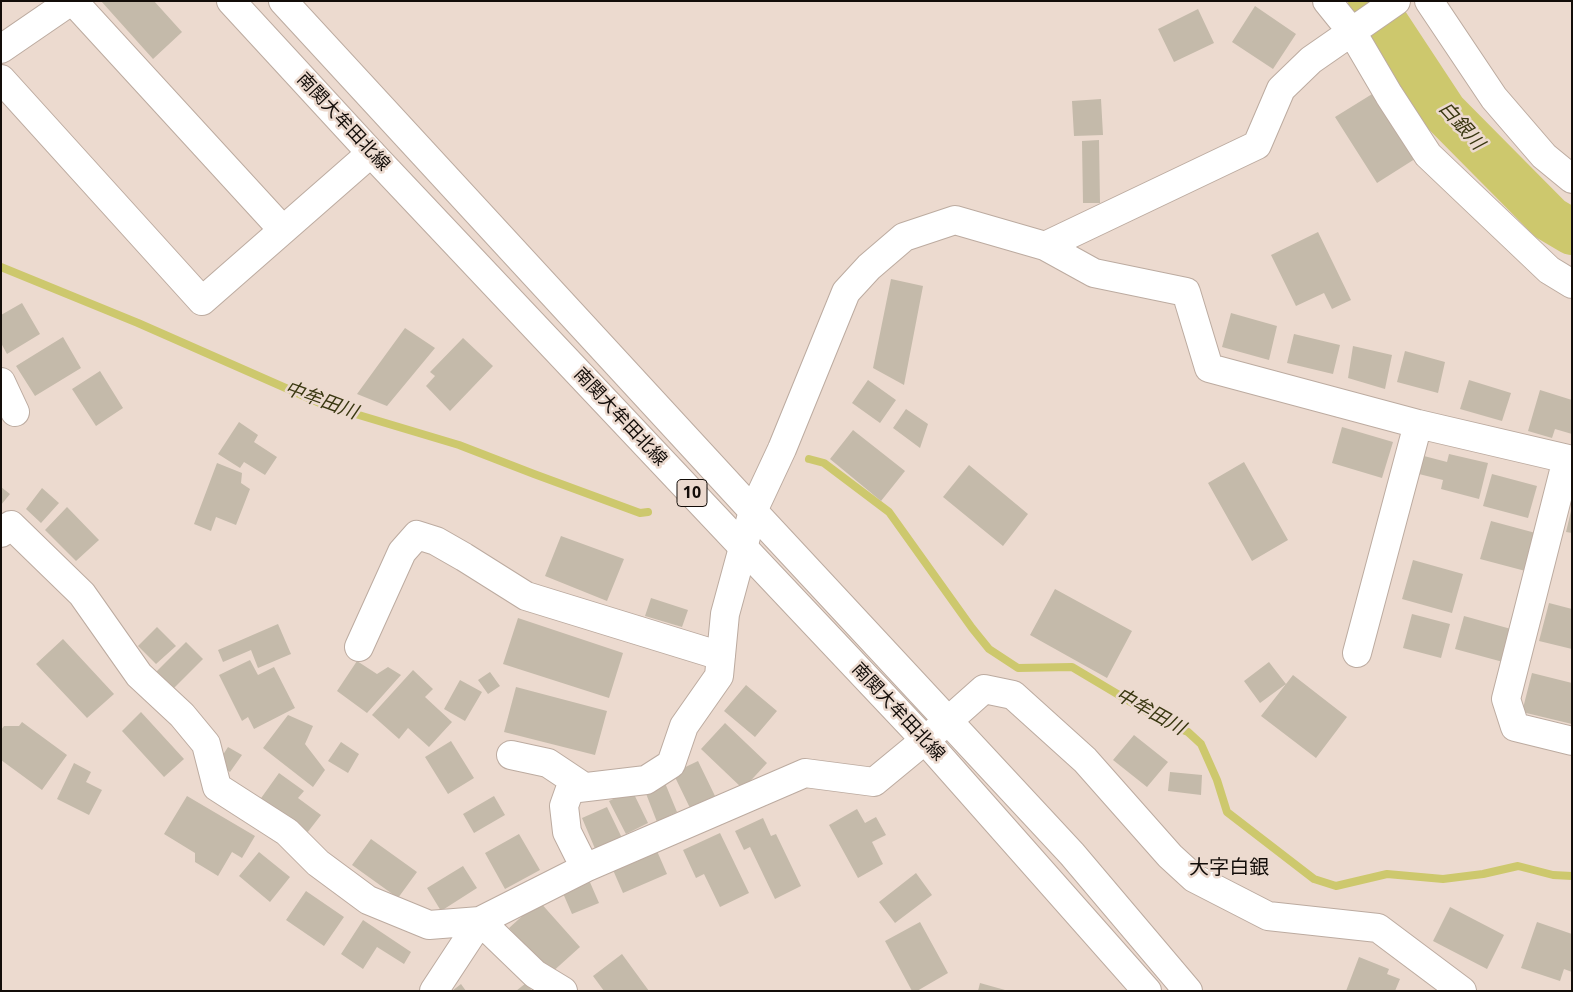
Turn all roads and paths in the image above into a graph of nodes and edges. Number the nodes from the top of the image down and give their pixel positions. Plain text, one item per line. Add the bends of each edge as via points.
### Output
1 (72, 1) edge
2 (230, 1) edge
3 (283, 1) edge
4 (1327, 1) edge
5 (1396, 1) edge
6 (1429, 1) edge
7 (1356, 29) junction
8 (1, 49) edge
9 (1, 79) edge
10 (371, 152) junction
11 (1572, 179) edge
12 (283, 230) junction
13 (1044, 246) junction
14 (1572, 284) edge
15 (1, 382) edge
16 (15, 412) dead end
17 (1418, 424) junction
18 (1569, 459) edge
19 (753, 511) junction
20 (1, 533) edge
21 (744, 548) junction
22 (359, 647) dead end
23 (1357, 653) dead end
24 (721, 656) junction
25 (948, 721) junction
26 (924, 739) junction
27 (1572, 741) edge
28 (511, 755) dead end
29 (584, 787) junction
30 (585, 868) junction
31 (480, 921) junction
32 (434, 991) edge
33 (563, 991) edge
34 (1147, 991) edge
35 (1188, 991) edge
36 (1462, 991) edge

1 - 8 street
1 - 12 street
2 - 10 street, 南関大牟田北線 / 10
3 - 19 street, 南関大牟田北線 / 10
4 - 7 street
5 - 7 street
6 - 11 street via 1494,98 1544,156
7 - 13 street via 1311,60 1281,89 1257,144
7 - 14 street via 1428,156 1549,270
9 - 12 street via 202,301
10 - 12 street
10 - 21 street, 南関大牟田北線 / 10
13 - 17 street via 1094,273 1186,292 1209,368
13 - 19 street via 955,220 904,237 876,261 846,292
15 - 16 street
17 - 18 street
17 - 23 street
18 - 27 street via 1506,700 1515,727
19 - 21 street
19 - 25 street, 南関大牟田北線 / 10
20 - 31 street via 11,525 82,594 139,675 182,715 206,744 217,787 287,832 318,863 368,900 429,925
21 - 24 street via 725,614
21 - 26 street, 南関大牟田北線 / 10
22 - 24 street via 402,552 417,535 436,541 526,596
24 - 29 street via 719,676 684,726 671,764 646,780
25 - 26 street
25 - 35 street, 南関大牟田北線 / 10 via 1072,854
25 - 36 street via 984,688 1013,695 1085,760 1170,856 1194,878 1268,916 1378,928
26 - 30 street via 874,782 805,773
26 - 34 street, 南関大牟田北線 / 10
28 - 29 street via 548,762
29 - 30 street via 570,788 564,806 567,832
30 - 31 street
31 - 32 street
31 - 33 street via 535,974

